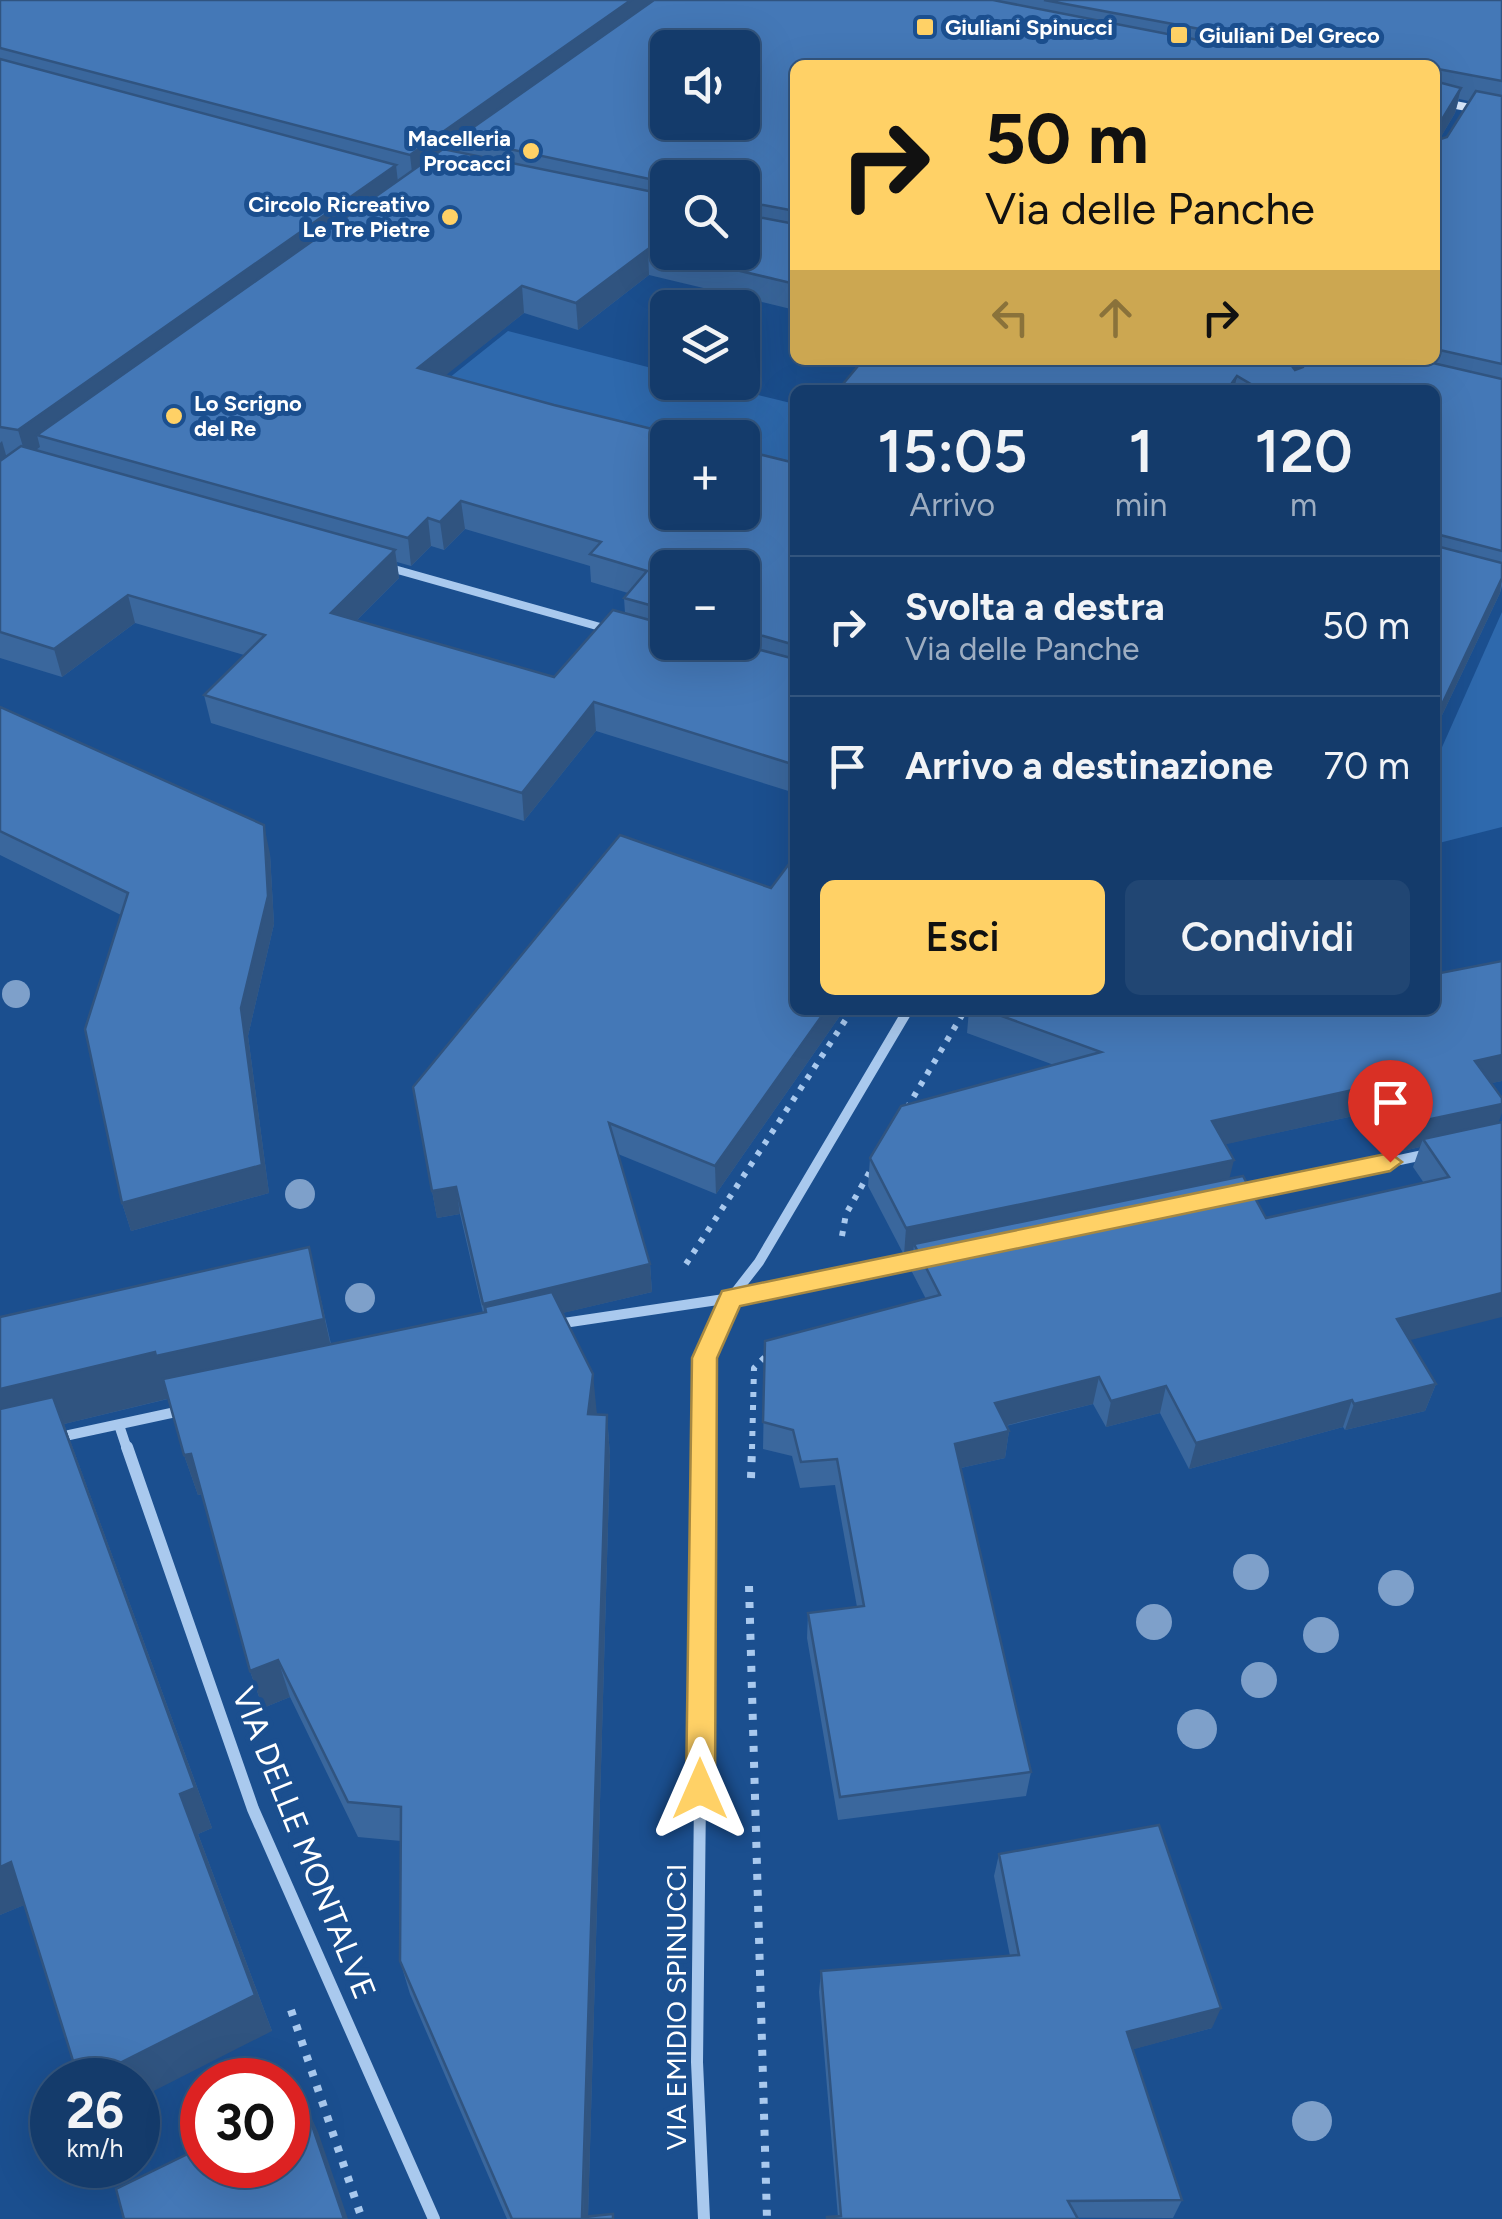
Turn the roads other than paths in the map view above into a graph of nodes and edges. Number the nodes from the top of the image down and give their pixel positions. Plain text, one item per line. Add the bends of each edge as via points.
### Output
1 (1440, 103) edge
2 (1467, 107) junction
3 (1502, 114) edge
4 (1459, 121) edge
5 (380, 565) edge
6 (625, 634) edge
7 (905, 1015) edge
8 (1444, 1151) edge
9 (1233, 1195) edge
10 (945, 1256) edge
11 (731, 1298) junction
12 (550, 1326) edge
13 (196, 1407) edge
14 (119, 1424) junction
15 (51, 1439) edge
16 (434, 2219) edge
17 (704, 2219) edge

1 - 2 main road
2 - 3 main road
2 - 4 street
5 - 6 street
7 - 11 street, VIA EMIDIO SPINUCCI
8 - 9 street
10 - 11 street
11 - 12 street
11 - 17 street, VIA EMIDIO SPINUCCI via 705,1358 697,2062
13 - 14 street
14 - 15 street
14 - 16 street, VIA DELLE MONTALVE via 253,1810

